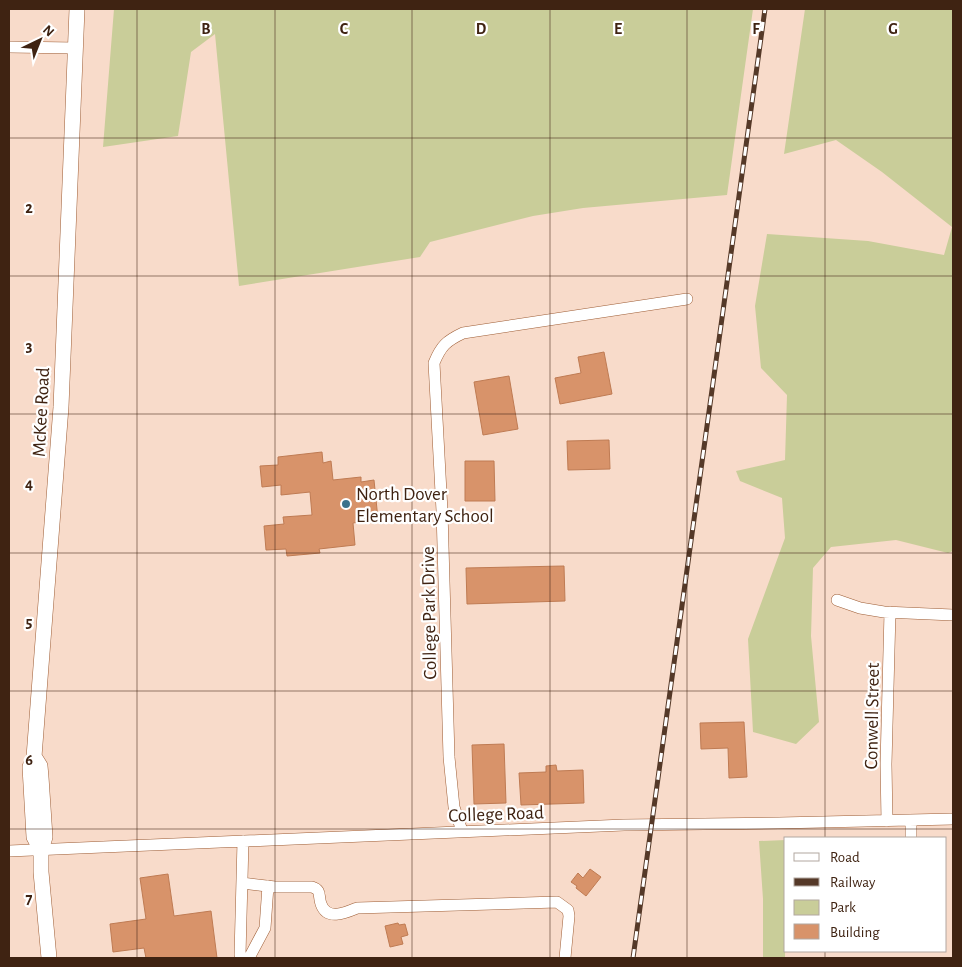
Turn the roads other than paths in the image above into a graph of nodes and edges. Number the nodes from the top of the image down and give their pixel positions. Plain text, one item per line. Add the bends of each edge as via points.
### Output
1 (77, 9) edge
2 (9, 47) edge
3 (75, 48) junction
4 (686, 299) dead end
5 (837, 600) dead end
6 (890, 612) junction
7 (953, 614) edge
8 (953, 819) edge
9 (912, 820) junction
10 (887, 821) junction
11 (462, 831) junction
12 (911, 837) edge
13 (243, 841) junction
14 (41, 850) junction
15 (9, 851) edge
16 (242, 883) junction
17 (268, 886) junction
18 (245, 957) edge
19 (49, 958) edge
20 (565, 958) edge

1 - 3 main road, McKee Road
2 - 3 street
3 - 14 main road, McKee Road via 61,407 34,756 40,766 41,777 45,837
4 - 11 street, College Park Drive via 463,333 440,348 434,363 449,757 454,807
5 - 6 street via 860,608
6 - 7 street
6 - 10 street, Conwell Street
8 - 9 street, College Road
9 - 10 street, College Road
9 - 12 street
10 - 11 street, College Road
11 - 13 street, College Road
13 - 14 street, College Road
13 - 16 street
14 - 15 street, College Road
14 - 19 main road, McKee Road
16 - 17 street
16 - 18 street
17 - 18 street via 265,928
17 - 20 street via 317,888 326,911 341,915 357,908 558,902 570,916

